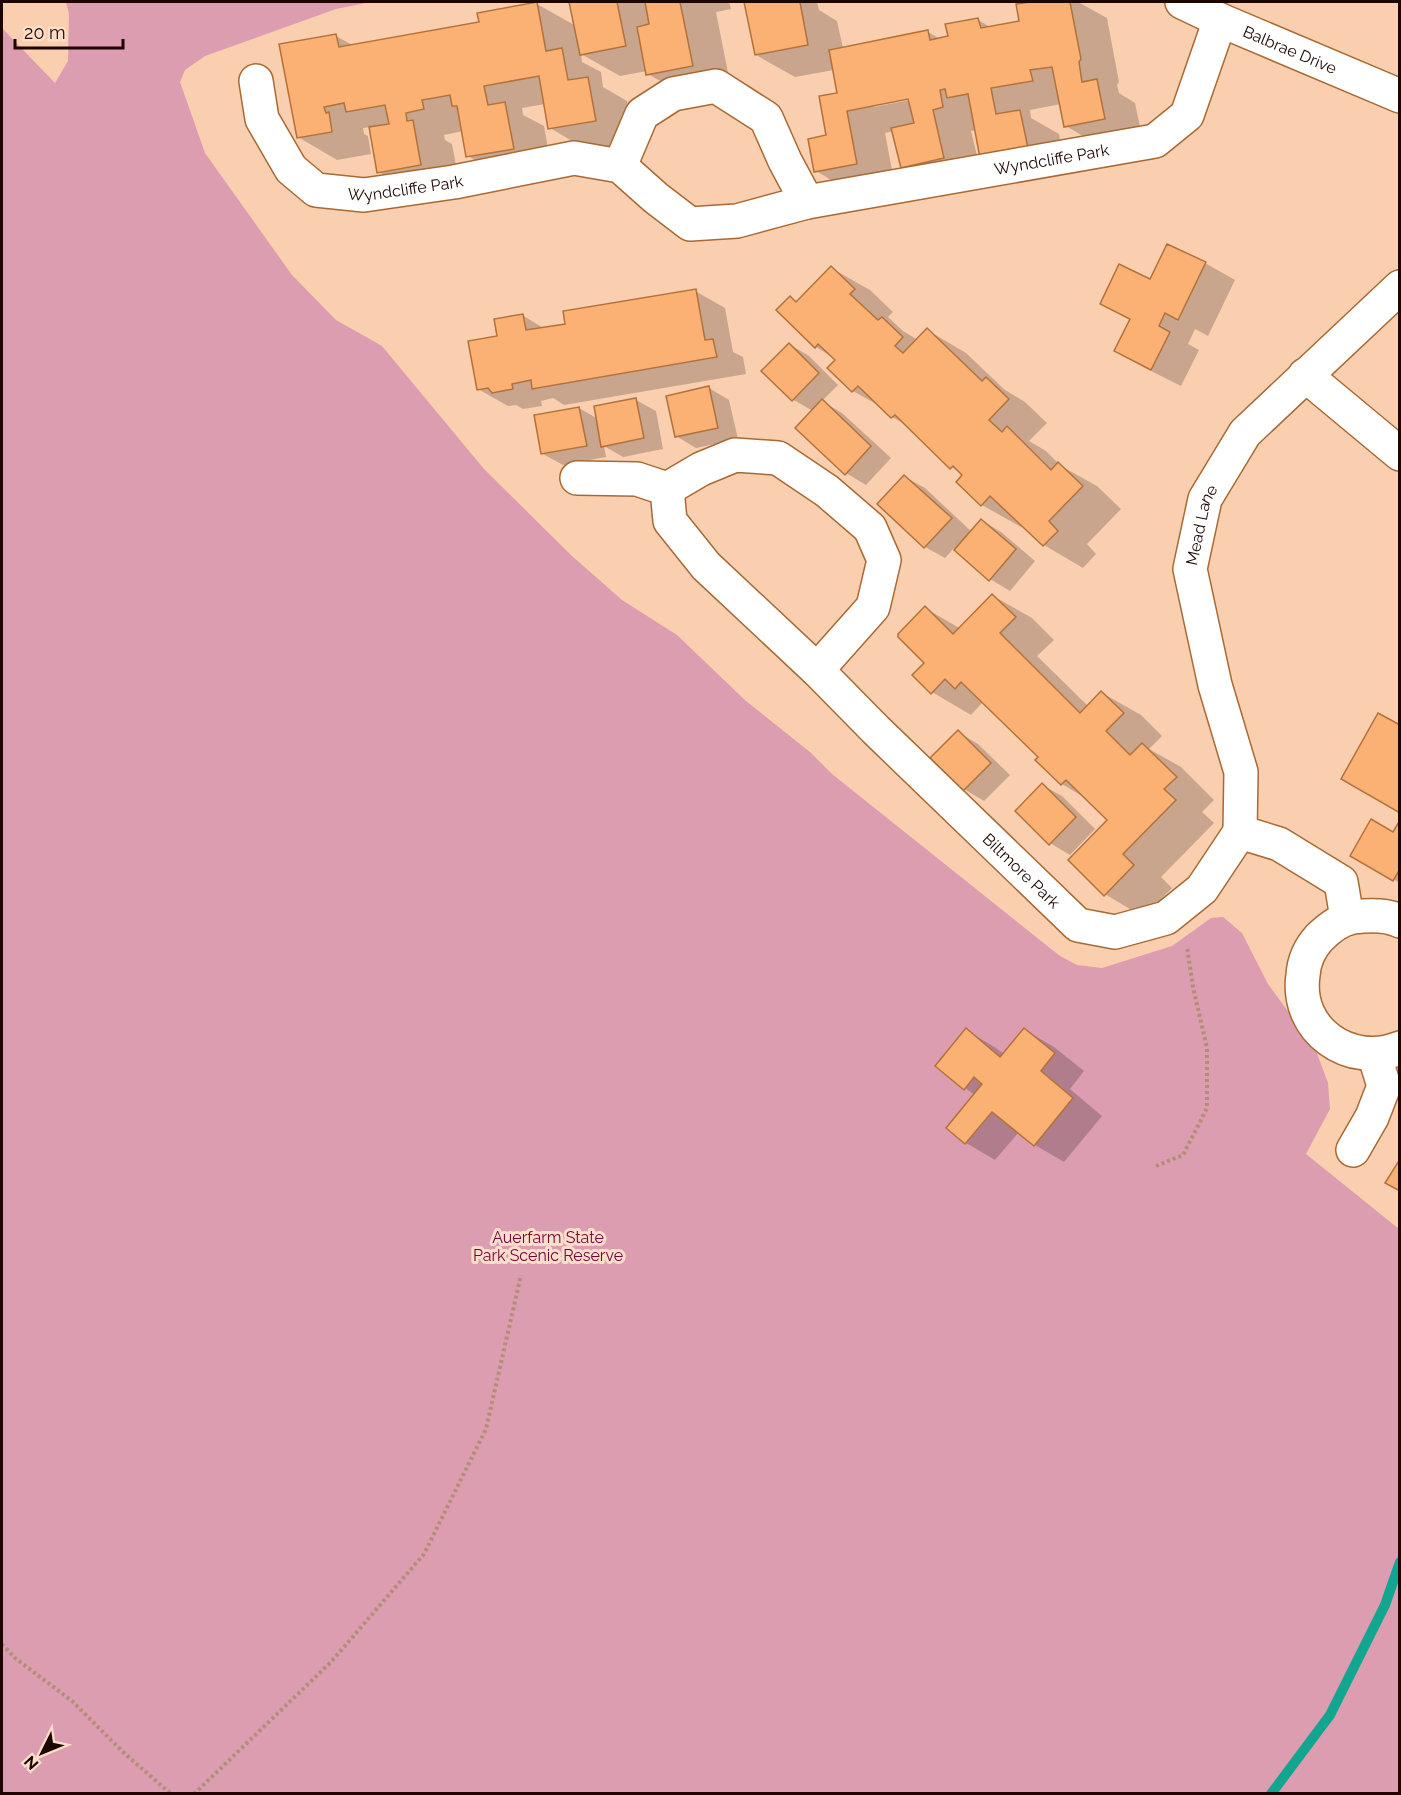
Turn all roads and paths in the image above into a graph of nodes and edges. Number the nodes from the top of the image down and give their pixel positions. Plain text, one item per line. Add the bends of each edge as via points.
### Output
1 (1182, 2) edge
2 (1220, 20) junction
3 (256, 81) dead end
4 (1400, 96) edge
5 (620, 166) junction
6 (807, 202) junction
7 (1400, 287) edge
8 (1305, 375) junction
9 (1400, 454) edge
10 (577, 478) dead end
11 (667, 489) junction
12 (817, 670) junction
13 (1240, 832) junction
14 (1172, 913) junction
15 (1347, 918) junction
16 (1400, 921) edge
17 (1387, 1051) edge
18 (1353, 1150) dead end
19 (1156, 1166) dead end
20 (521, 1275) dead end
21 (2, 1644) edge
22 (171, 1794) edge
23 (194, 1794) edge

1 - 2 street, Balbrae Drive
2 - 4 street, Balbrae Drive
2 - 6 street, Wyndcliffe Park via 1187,115 1155,141
3 - 5 street, Wyndcliffe Park via 262,119 291,169 316,189 364,195 574,158
5 - 6 street, Wyndcliffe Park via 690,224 737,221
5 - 6 street via 642,114 674,94 716,86 766,118
7 - 8 street, Mead Lane
8 - 9 street
8 - 13 street, Mead Lane via 1245,433 1205,499 1190,569 1215,685 1241,772
10 - 11 street via 637,479
11 - 12 street, Biltmore Park via 670,521 706,567
11 - 12 street via 735,455 778,458 827,491 870,528 884,560 873,607
12 - 14 street, Biltmore Park via 1078,925 1115,932
13 - 14 street, Biltmore Park via 1202,890
13 - 15 street via 1279,843 1341,882
14 - 19 path via 1186,941 1207,1048 1207,1108 1183,1155
15 - 16 street via 1371,915
15 - 17 street via 1328,929 1313,945 1304,965 1301,987 1305,1009 1332,1043 1352,1052
17 - 18 street via 1384,1086
20 - 23 path via 486,1429 424,1554 331,1662
21 - 22 path via 72,1701

